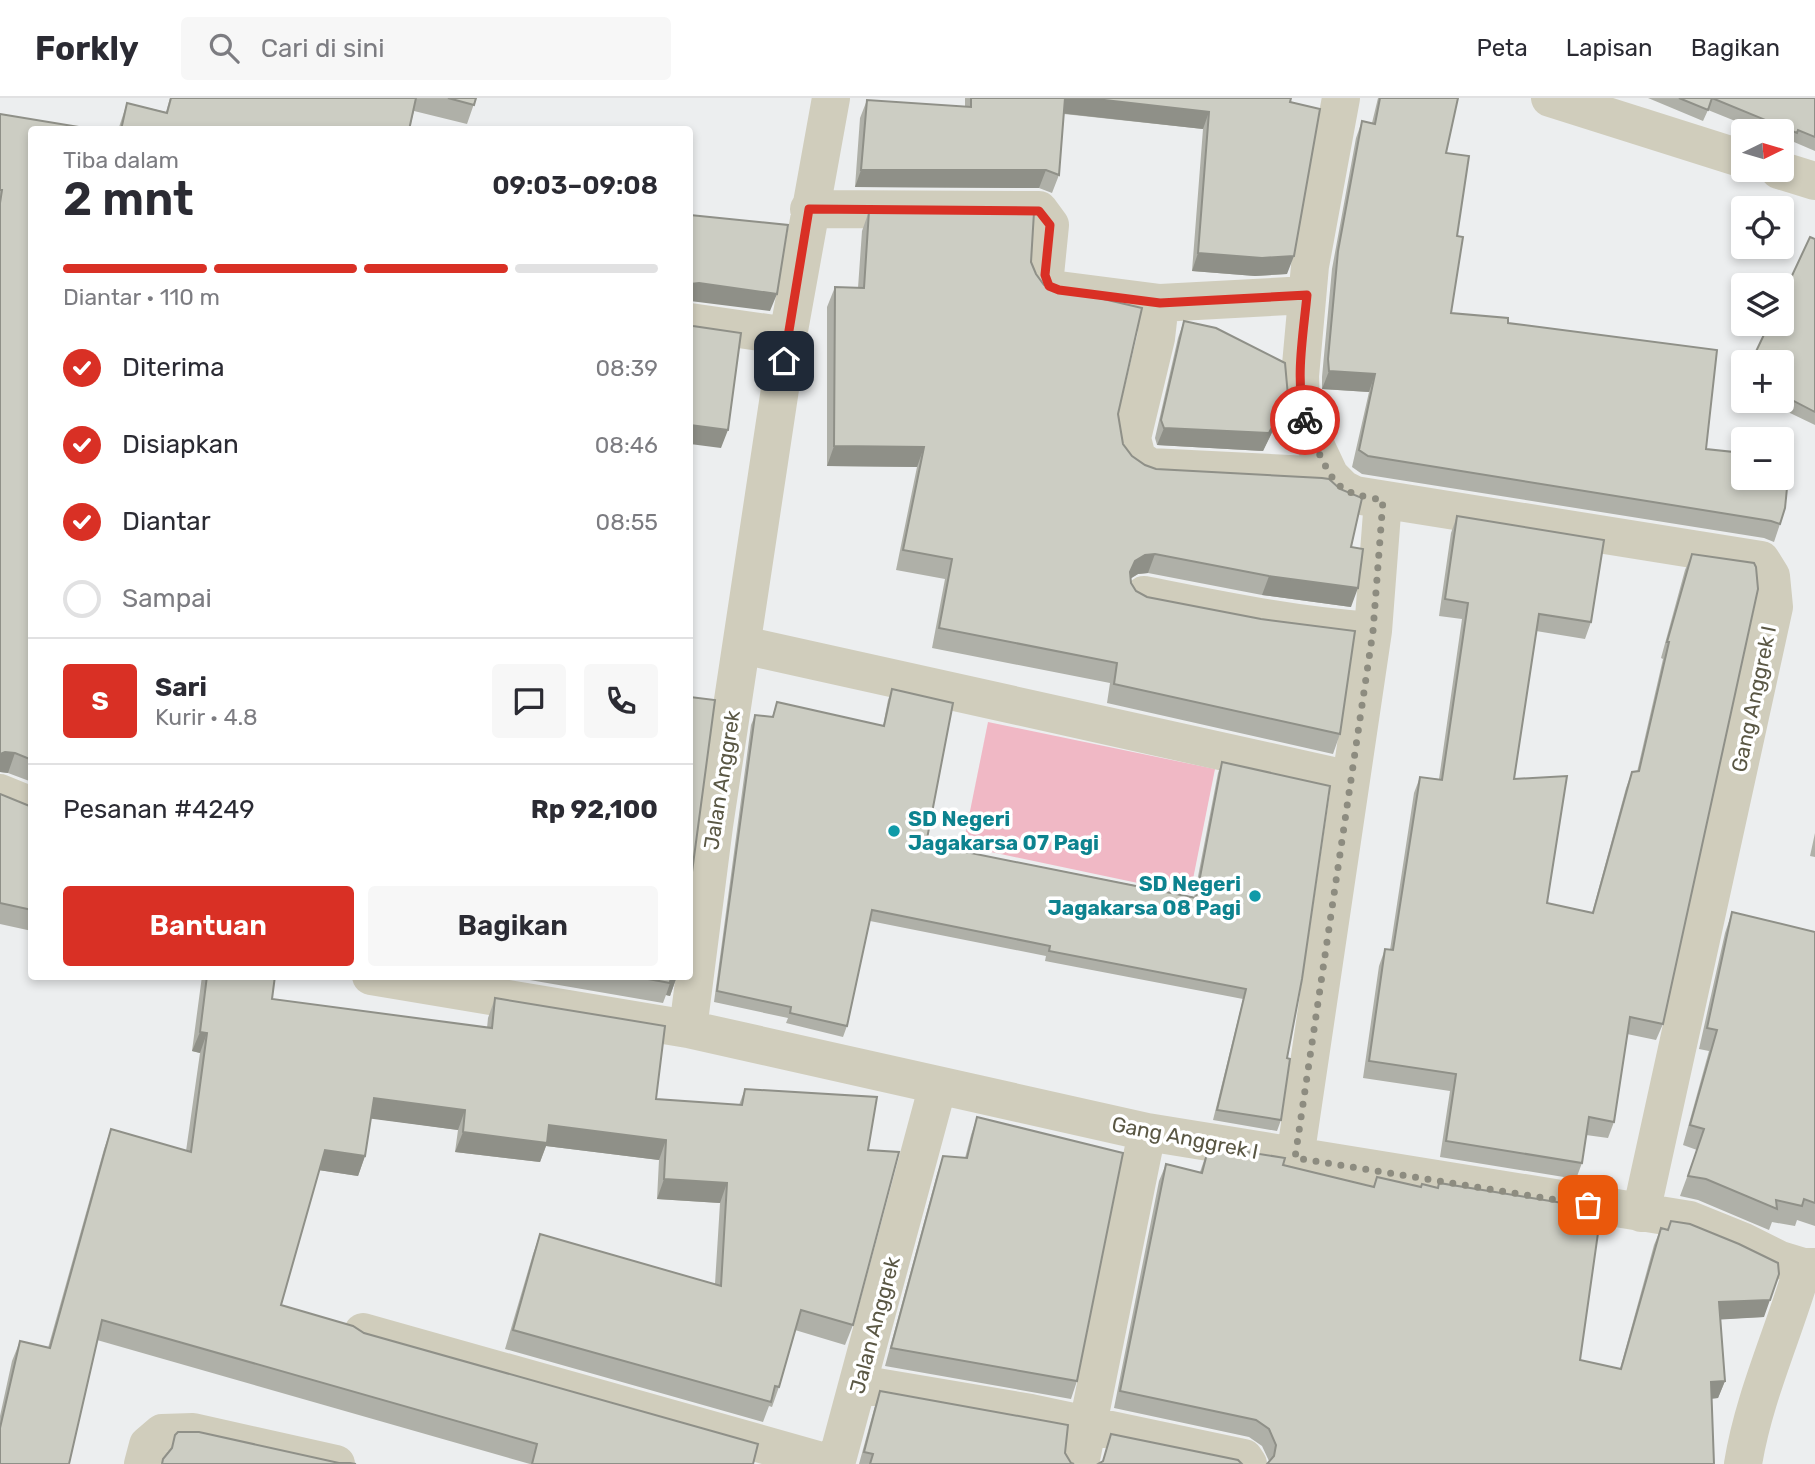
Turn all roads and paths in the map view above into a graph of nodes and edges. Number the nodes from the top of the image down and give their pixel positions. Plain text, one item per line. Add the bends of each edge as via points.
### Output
1 (831, 98) edge
2 (1341, 98) edge
3 (1550, 98) edge
4 (1731, 155) edge
5 (1794, 175) edge
6 (1815, 181) edge
7 (809, 209) junction
8 (1307, 295) junction
9 (1160, 303) junction
10 (693, 322) edge
11 (788, 336) junction
12 (1330, 476) junction
13 (1383, 500) junction
14 (1144, 595) edge
15 (1373, 631) junction
16 (743, 645) junction
17 (1351, 780) junction
18 (0, 793) edge
19 (28, 804) edge
20 (702, 824) edge
21 (693, 956) edge
22 (395, 980) edge
23 (691, 980) edge
24 (688, 1029) junction
25 (938, 1085) junction
26 (1147, 1132) junction
27 (1295, 1158) junction
28 (1642, 1213) junction
29 (1809, 1267) edge
30 (363, 1332) edge
31 (859, 1384) junction
32 (1088, 1424) junction
33 (143, 1464) edge
34 (336, 1464) edge
35 (834, 1464) edge
36 (1080, 1464) edge
37 (1248, 1464) edge
38 (1743, 1464) edge

1 - 7 street, Jalan Anggrek
2 - 8 street
3 - 4 street
5 - 6 street
7 - 9 street via 1039,211 1050,225 1045,275 1049,286
7 - 11 street, Jalan Anggrek
8 - 9 street
8 - 12 street via 1301,403
9 - 12 street via 1132,438 1137,458 1150,467
10 - 11 street
11 - 16 street, Jalan Anggrek
12 - 13 street, Gang Anggrek I via 1355,495
13 - 15 street
13 - 28 street, Gang Anggrek I via 1761,560 1771,576 1774,607
14 - 15 street via 1269,619
15 - 17 street
16 - 17 street
16 - 20 street, Jalan Anggrek
17 - 27 street
18 - 19 street
20 - 21 street, Jalan Anggrek
22 - 24 street
23 - 24 street, Jalan Anggrek
24 - 25 street
25 - 26 street, Gang Anggrek I
25 - 31 street, Jalan Anggrek
26 - 27 street, Gang Anggrek I
26 - 32 street
27 - 28 street, Gang Anggrek I
28 - 29 street, Gang Anggrek I via 1690,1220 1780,1260
29 - 38 street via 1760,1391
30 - 35 street
31 - 32 street
31 - 35 street, Jalan Anggrek
32 - 36 street
32 - 37 street via 1244,1458
33 - 34 street via 148,1445 162,1433 193,1432

